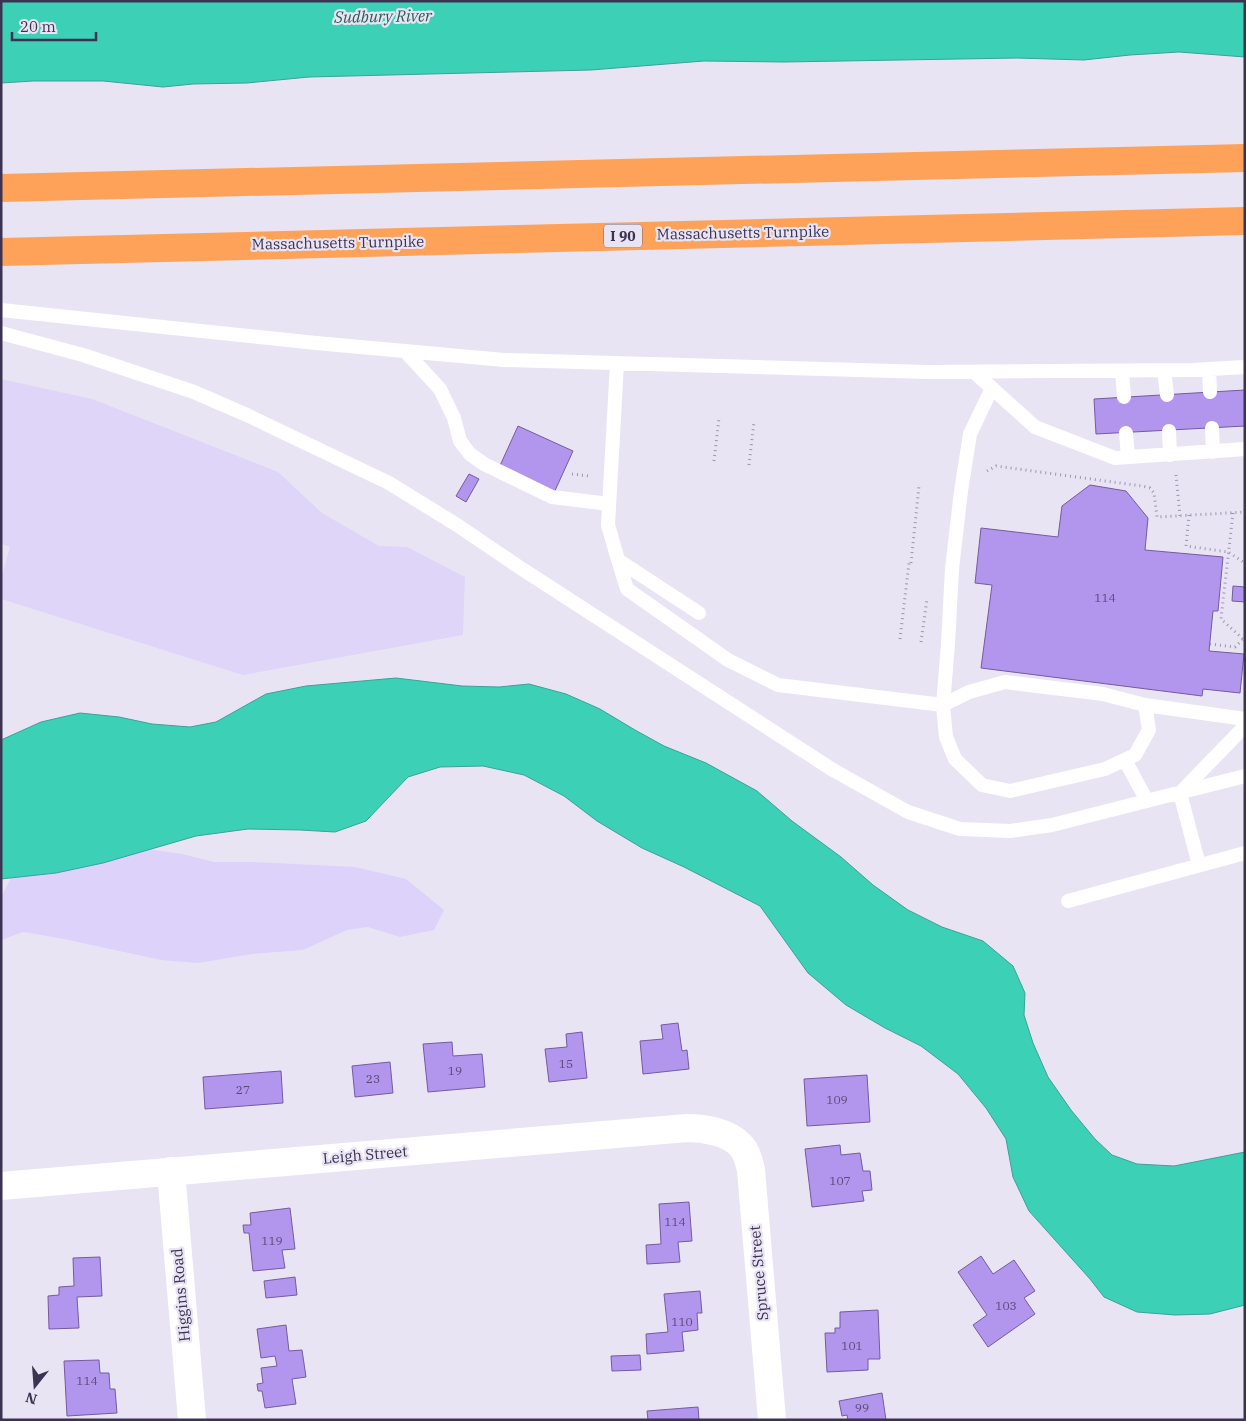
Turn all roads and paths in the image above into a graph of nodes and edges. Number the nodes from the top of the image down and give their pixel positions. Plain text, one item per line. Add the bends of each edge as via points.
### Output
1 (1245, 158) edge
2 (1, 188) edge
3 (1245, 221) edge
4 (1, 252) edge
5 (1, 310) edge
6 (1, 333) edge
7 (406, 352) junction
8 (617, 363) junction
9 (1245, 367) edge
10 (1209, 369) junction
11 (1164, 370) junction
12 (1122, 371) junction
13 (974, 372) junction
14 (992, 388) junction
15 (1210, 392) dead end
16 (1167, 395) dead end
17 (1124, 397) dead end
18 (719, 418) dead end
19 (754, 422) dead end
20 (1212, 428) dead end
21 (1169, 431) dead end
22 (1126, 433) dead end
23 (1245, 450) edge
24 (1213, 452) junction
25 (1172, 454) junction
26 (1128, 457) junction
27 (714, 460) dead end
28 (749, 465) dead end
29 (985, 473) dead end
30 (919, 486) dead end
31 (609, 504) junction
32 (1245, 512) edge
33 (1233, 513) junction
34 (1189, 515) junction
35 (1180, 516) junction
36 (1228, 552) junction
37 (618, 560) junction
38 (1245, 563) edge
39 (699, 613) dead end
40 (1244, 638) edge
41 (900, 639) dead end
42 (1210, 644) dead end
43 (943, 705) junction
44 (1145, 705) junction
45 (1245, 719) edge
46 (1245, 726) edge
47 (1125, 760) junction
48 (1245, 776) edge
49 (1180, 793) junction
50 (1147, 801) junction
51 (1245, 853) edge
52 (1199, 866) junction
53 (1068, 901) dead end
54 (727, 1136) joint
55 (171, 1171) junction
56 (1, 1186) edge
57 (192, 1420) edge
58 (772, 1420) edge

1 - 2 highway
3 - 4 highway, Massachusetts Turnpike / I 90
5 - 7 lane
6 - 50 lane via 83,355 194,392 389,483 833,770 908,812 960,829 1010,831 1052,826
7 - 8 lane via 504,360
7 - 31 lane via 440,389 454,418 460,441 470,454 552,497
8 - 13 lane
8 - 31 lane
9 - 10 lane
10 - 11 lane
10 - 15 lane
11 - 12 lane
11 - 16 lane
12 - 13 lane
12 - 17 lane
13 - 14 lane
14 - 26 lane via 1035,427 1115,458
14 - 43 lane via 970,434 961,491
18 - 27 path
19 - 28 path
20 - 24 lane
21 - 25 lane
22 - 26 lane
23 - 24 lane
24 - 25 lane
25 - 26 lane
25 - 35 path
29 - 35 path via 996,466 1142,486 1154,493 1157,517
30 - 41 path
31 - 37 lane via 608,525
32 - 33 path
33 - 34 path
33 - 36 path
34 - 35 path
34 - 36 path via 1186,546
36 - 38 path
36 - 40 path via 1221,619
37 - 39 lane
37 - 43 lane via 628,589 728,660 778,685
40 - 42 path via 1235,647
43 - 44 lane via 969,692 1005,682 1103,694
43 - 47 lane via 946,737 955,759 982,785 1010,791 1105,769
44 - 45 lane
44 - 47 lane via 1148,730 1136,755
46 - 49 lane
47 - 50 lane
48 - 49 lane
49 - 50 lane
49 - 52 lane
51 - 52 lane
52 - 53 lane
54 - 55 street, Leigh Street via 701,1128 687,1128
54 - 58 street, Spruce Street via 740,1144 751,1170
55 - 56 street, Leigh Street
55 - 57 street, Higgins Road

